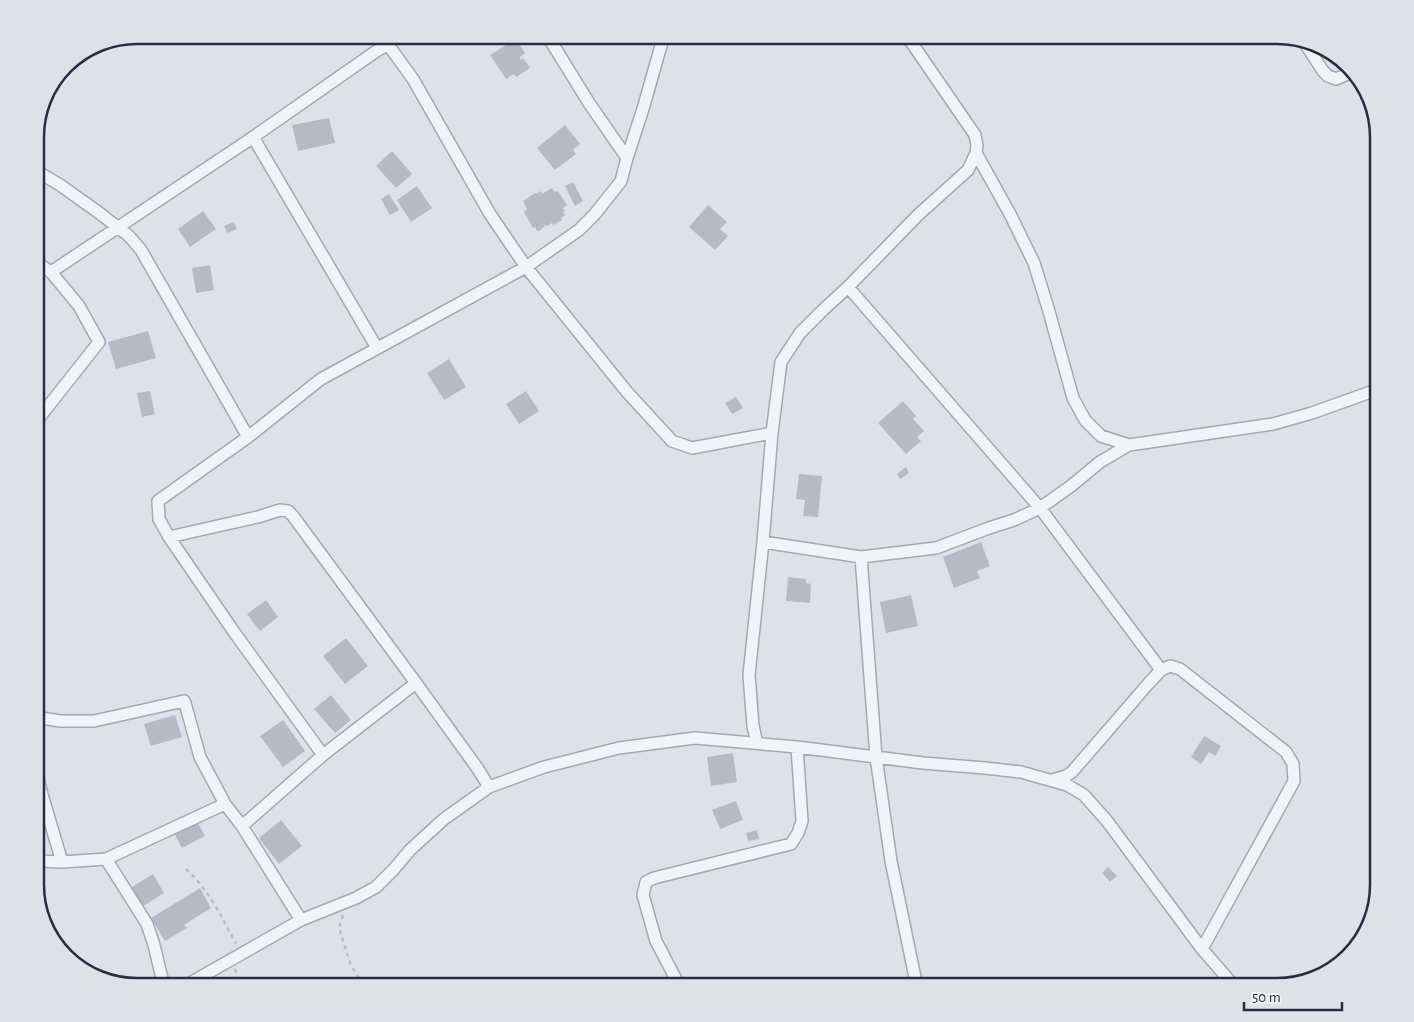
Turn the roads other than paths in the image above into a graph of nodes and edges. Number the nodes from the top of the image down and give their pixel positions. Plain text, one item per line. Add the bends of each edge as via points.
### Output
1 (554, 44) edge
2 (662, 44) edge
3 (913, 44) edge
4 (1309, 50) edge
5 (1346, 75) edge
6 (253, 137) junction
7 (976, 153) junction
8 (627, 158) junction
9 (44, 175) edge
10 (117, 227) junction
11 (526, 267) junction
12 (44, 268) edge
13 (51, 272) junction
14 (848, 287) junction
15 (377, 348) junction
16 (1370, 392) edge
17 (44, 412) edge
18 (772, 433) junction
19 (248, 437) junction
20 (1130, 445) junction
21 (1040, 508) junction
22 (169, 537) junction
23 (763, 542) junction
24 (861, 557) junction
25 (1161, 670) junction
26 (416, 683) junction
27 (44, 718) edge
28 (756, 743) junction
29 (797, 747) junction
30 (323, 755) junction
31 (876, 756) junction
32 (1050, 780) junction
33 (489, 788) junction
34 (44, 801) edge
35 (225, 804) junction
36 (242, 826) junction
37 (106, 859) junction
38 (44, 861) edge
39 (62, 862) junction
40 (301, 920) junction
41 (1202, 949) junction
42 (162, 978) edge
43 (199, 978) edge
44 (675, 978) edge
45 (915, 978) edge
46 (1226, 978) edge

1 - 8 street
2 - 8 street
3 - 7 street via 975,135
4 - 5 street via 1328,76 1336,79
6 - 10 street
6 - 11 street via 375,52 389,46 413,78 490,214
6 - 15 street
7 - 14 street via 968,170 918,215
7 - 20 street via 1034,263 1073,398 1085,420 1101,436
8 - 11 street via 621,181 595,214 579,230
9 - 10 street
10 - 13 street
10 - 19 street via 141,250
11 - 15 street
11 - 18 street via 627,392 672,441 692,448
12 - 13 street
13 - 17 street via 79,306 99,342
14 - 18 street via 800,333 781,362
14 - 21 street
15 - 19 street via 321,379
16 - 20 street via 1273,424
18 - 23 street
19 - 22 street via 158,501 159,519
20 - 21 street via 1100,462
21 - 24 street via 936,548
21 - 25 street
22 - 26 street via 280,510 288,511
22 - 30 street
23 - 24 street
23 - 28 street via 749,676
24 - 31 street
25 - 32 street via 1072,772
25 - 41 street via 1170,666 1180,669 1286,752 1293,764 1294,781
26 - 30 street
26 - 33 street
27 - 35 street via 94,721 184,701 200,757
28 - 29 street
28 - 33 street via 695,738 619,748 544,767
29 - 31 street
29 - 44 street via 802,821 791,844 646,882 643,896 656,941
30 - 36 street
31 - 32 street via 1021,772
31 - 45 street via 892,861
32 - 41 street via 1084,795 1107,820
33 - 40 street via 444,819 376,887
34 - 39 street
35 - 36 street
35 - 37 street
36 - 40 street
37 - 39 street
37 - 42 street via 148,924
38 - 39 street
40 - 43 street
41 - 46 street

